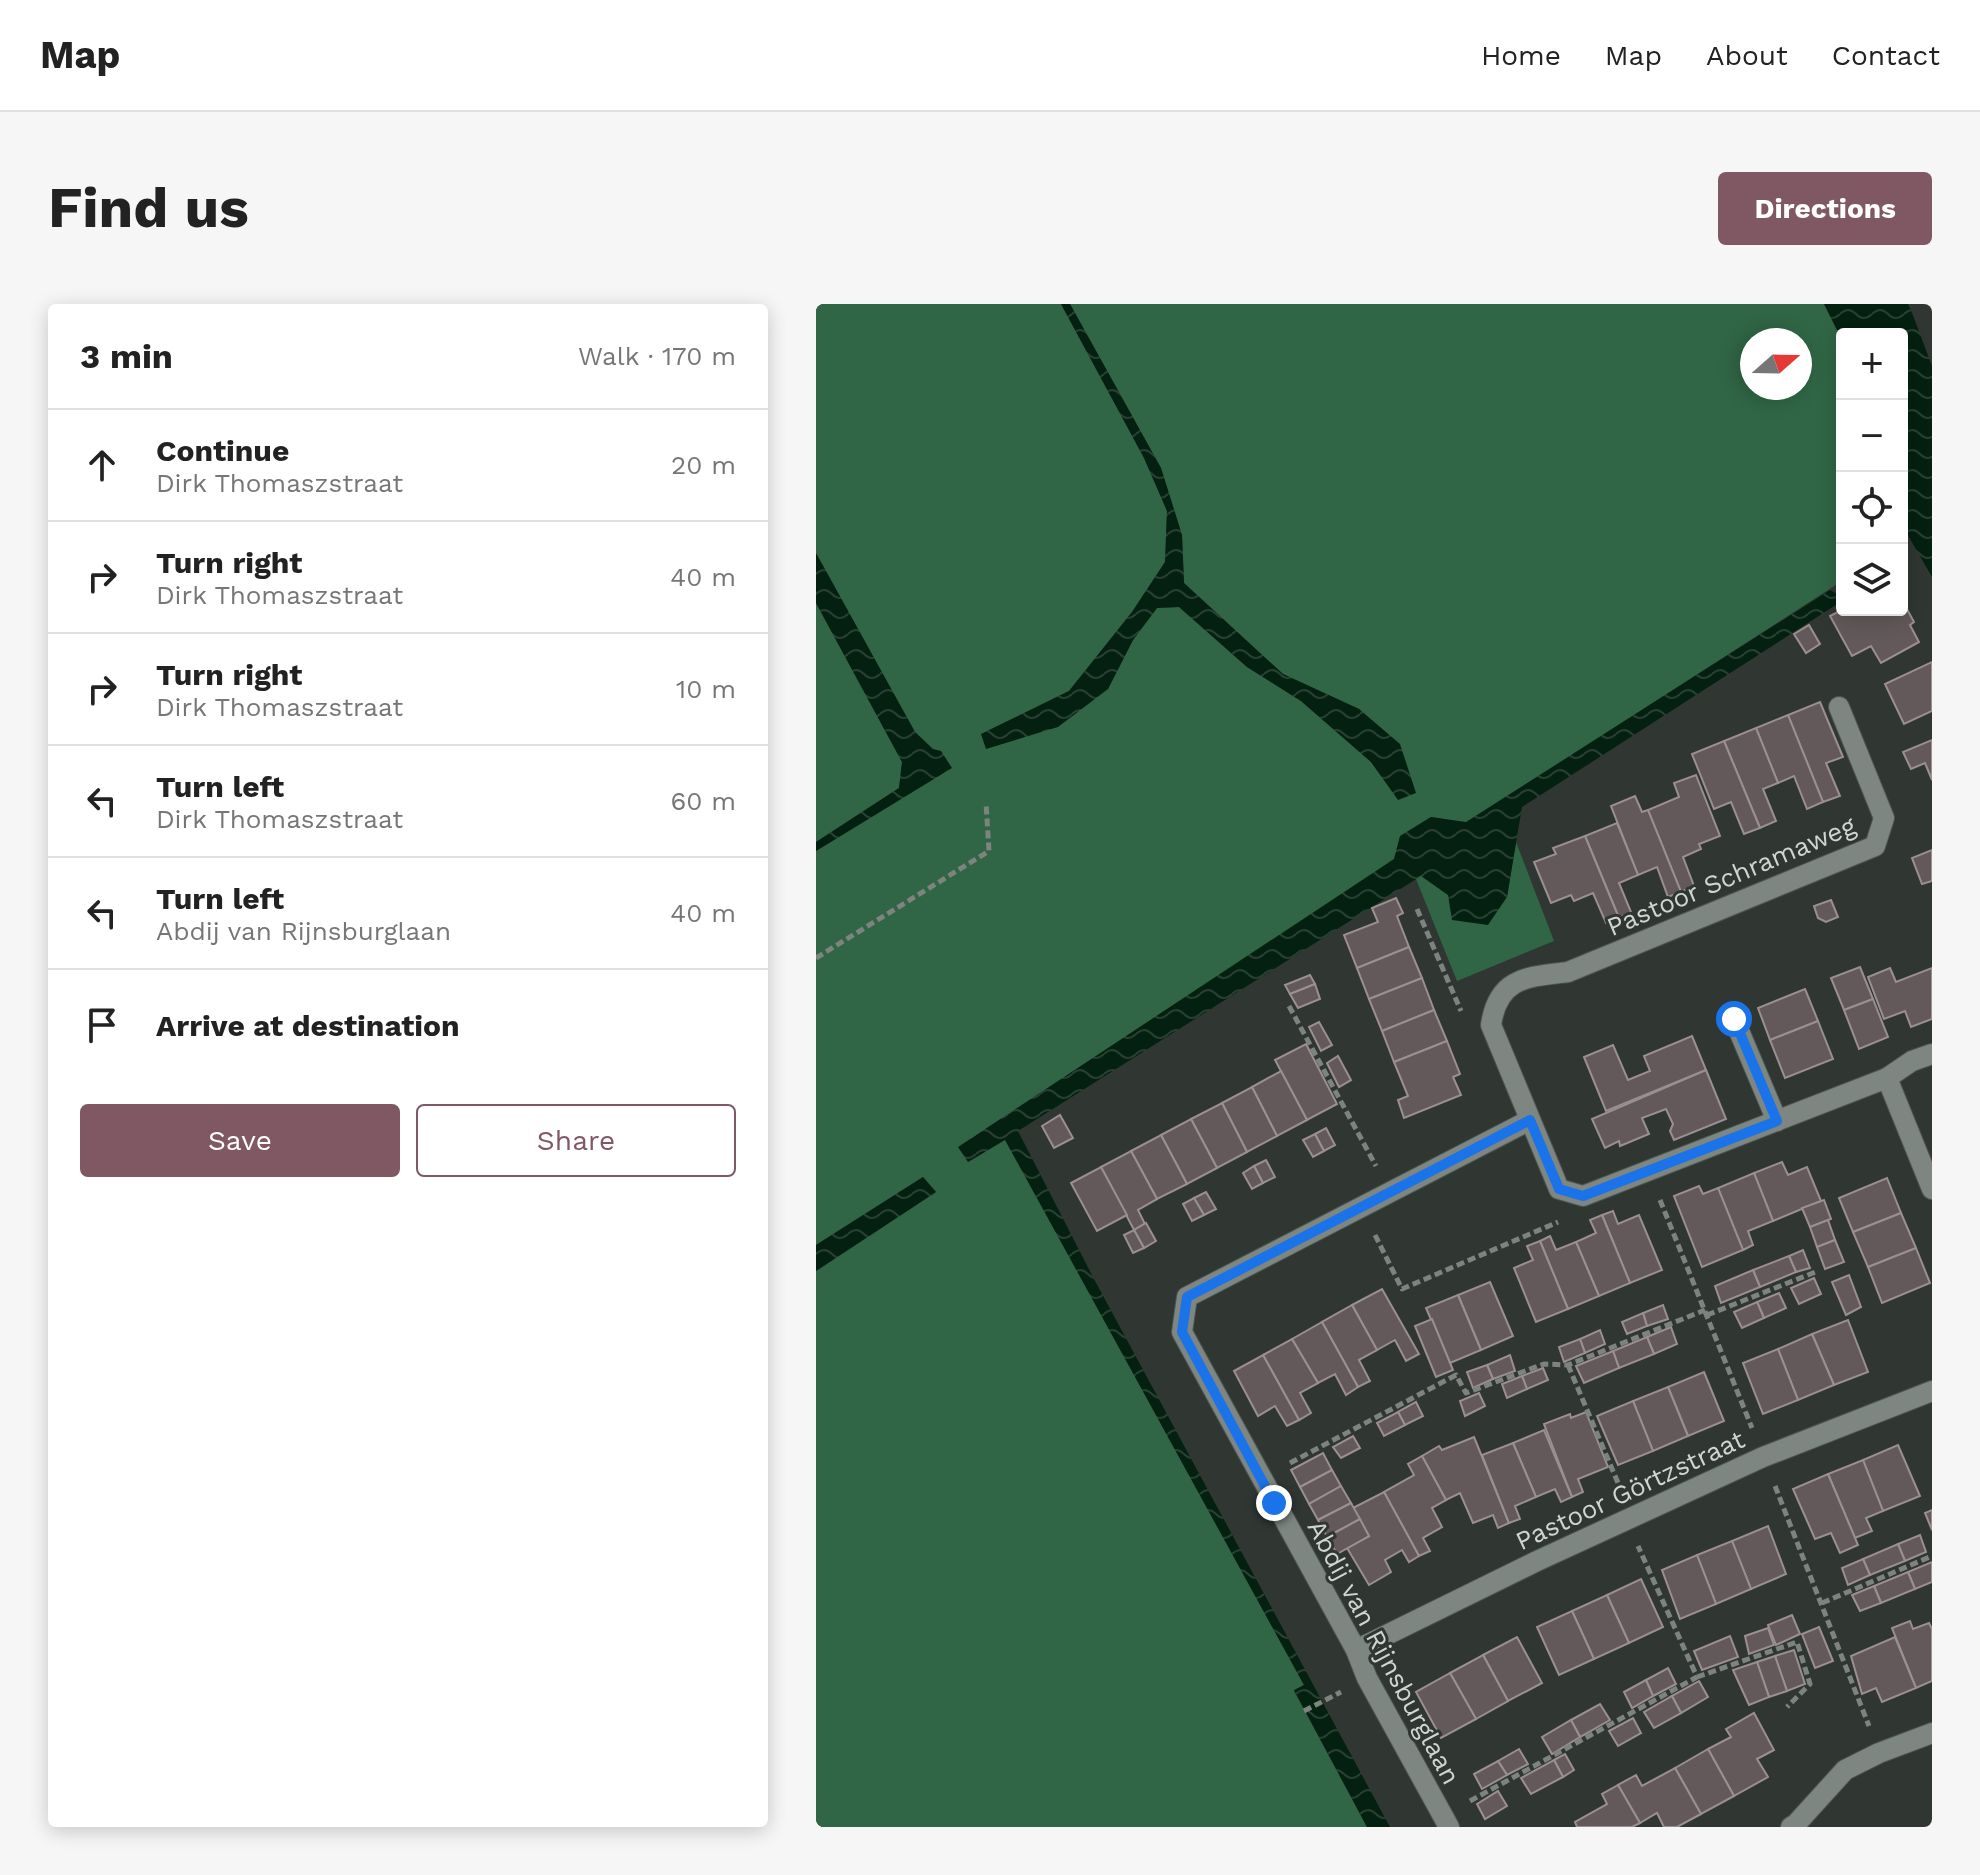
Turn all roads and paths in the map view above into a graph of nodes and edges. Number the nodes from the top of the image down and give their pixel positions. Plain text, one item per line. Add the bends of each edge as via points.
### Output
1 (1839, 707) dead end
2 (986, 803) dead end
3 (1417, 909) dead end
4 (816, 958) edge
5 (1289, 1006) dead end
6 (1734, 1019) dead end
7 (1491, 1025) junction
8 (1932, 1054) edge
9 (1887, 1078) junction
10 (1530, 1120) junction
11 (1777, 1121) junction
12 (1932, 1189) edge
13 (1390, 1192) junction
14 (1583, 1196) junction
15 (1361, 1207) junction
16 (1818, 1271) dead end
17 (1568, 1365) junction
18 (1932, 1391) edge
19 (1261, 1479) junction
20 (1629, 1518) junction
21 (1932, 1556) edge
22 (1822, 1603) dead end
23 (1356, 1650) junction
24 (1697, 1677) junction
25 (1328, 1699) dead end
26 (1787, 1707) dead end
27 (1304, 1711) dead end
28 (1932, 1733) edge
29 (1446, 1822) edge
30 (1796, 1826) edge

1 - 7 street, Pastoor Schramaweg via 1884,818 1875,846 1568,972 1519,981 1494,1005
2 - 4 path via 989,851
3 - 7 path via 1460,1010
5 - 13 path
6 - 11 street
7 - 10 street
8 - 9 street
9 - 11 street
9 - 12 street
10 - 13 street
10 - 14 street via 1559,1189
11 - 14 street
13 - 15 street
14 - 15 path via 1558,1222 1402,1289
15 - 19 street, Abdij van Rijnsburglaan via 1187,1297 1182,1332
16 - 17 path
17 - 19 path via 1544,1364 1466,1393 1456,1375
17 - 20 path
18 - 20 street, Pastoor Görtzstraat via 1763,1457
19 - 23 street, Abdij van Rijnsburglaan
20 - 23 street, Pastoor Görtzstraat
20 - 24 path
21 - 22 path
23 - 29 street, Abdij van Rijnsburglaan
24 - 26 path via 1797,1642 1810,1684
24 - 29 path
25 - 27 path
28 - 30 street via 1845,1770

